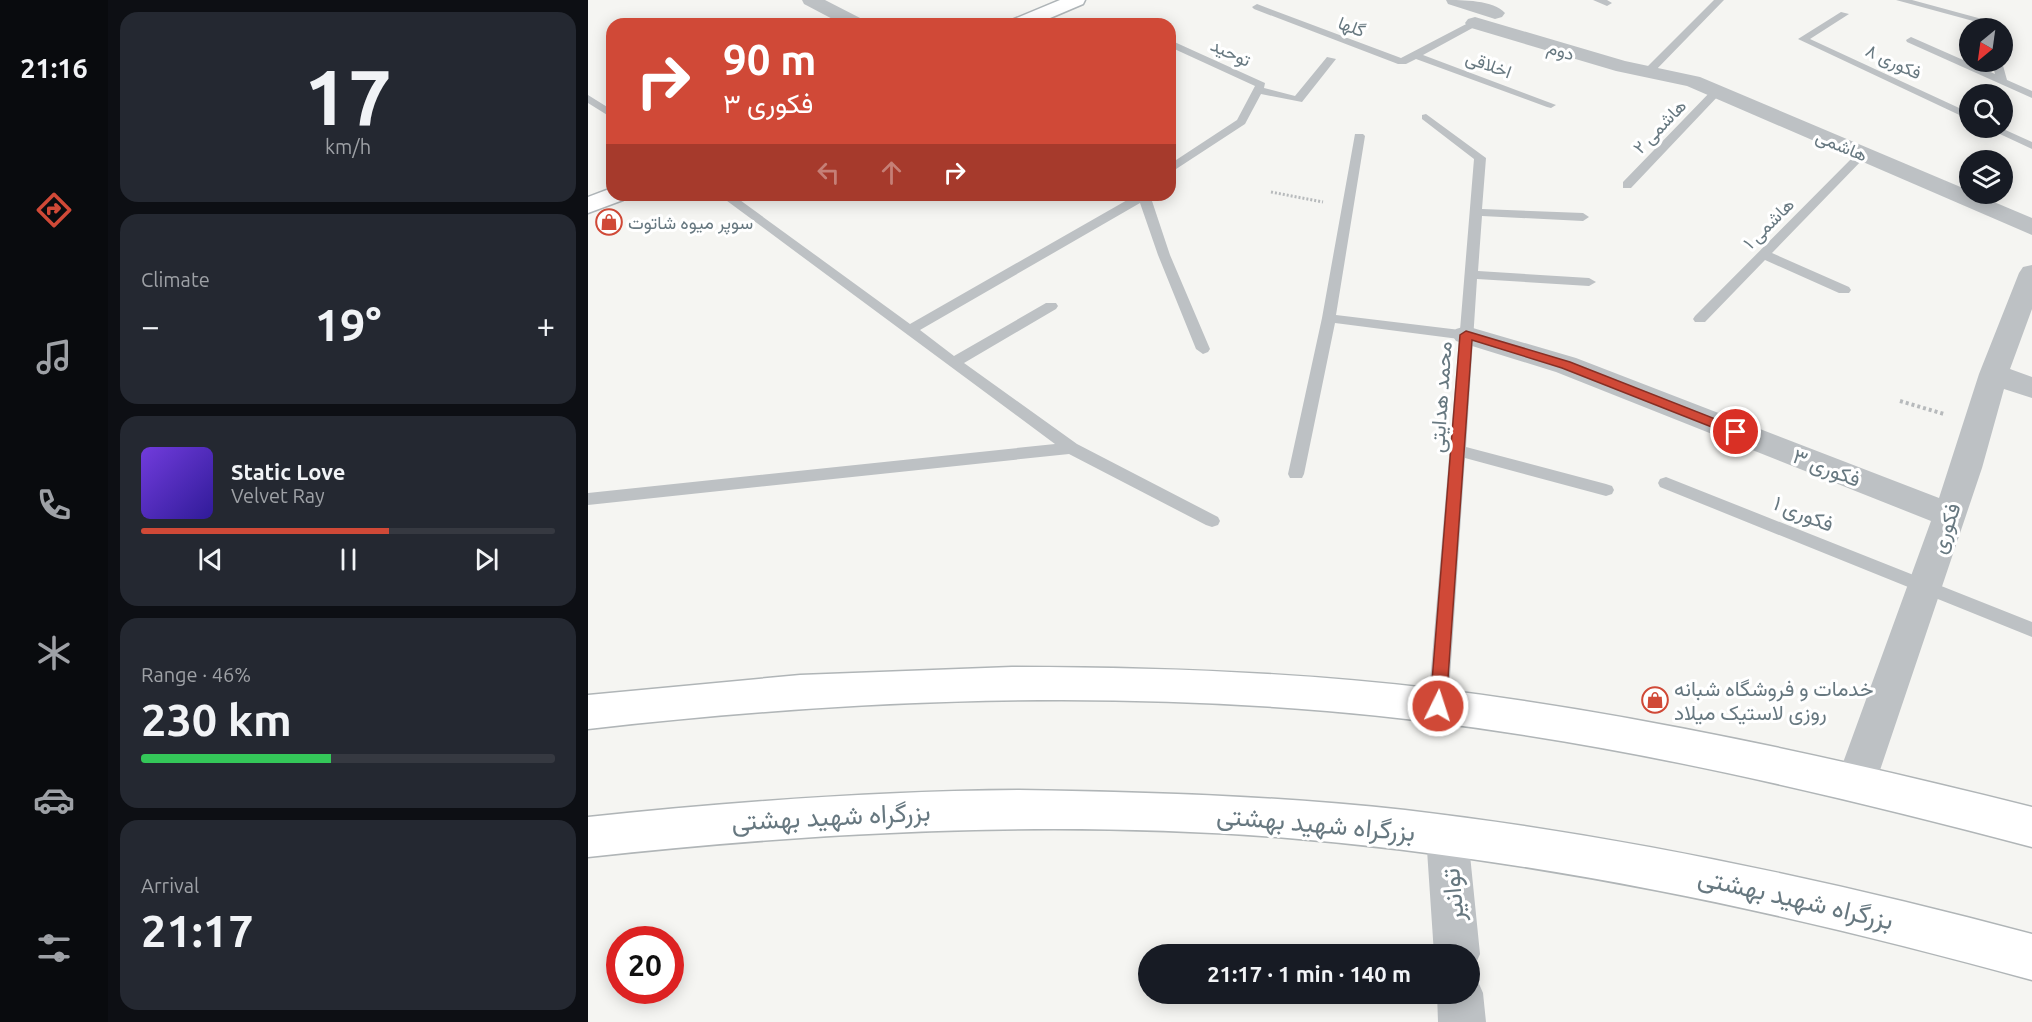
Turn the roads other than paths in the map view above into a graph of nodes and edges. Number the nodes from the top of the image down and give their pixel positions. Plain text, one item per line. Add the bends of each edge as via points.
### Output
1 (811, 0) edge
2 (1076, 0) edge
3 (1456, 0) edge
4 (1719, 0) edge
5 (1901, 0) edge
6 (1257, 7) dead end
7 (1844, 14) dead end
8 (845, 18) edge
9 (1033, 18) edge
10 (1972, 18) edge
11 (1475, 23) junction
12 (1911, 40) dead end
13 (1176, 46) edge
14 (1415, 55) junction
15 (1331, 59) dead end
16 (1649, 71) junction
17 (2000, 72) edge
18 (2002, 81) junction
19 (1258, 90) junction
20 (1716, 91) junction
21 (2032, 95) edge
22 (588, 99) edge
23 (1551, 105) dead end
24 (606, 111) edge
25 (1959, 112) edge
26 (1426, 117) dead end
27 (1359, 136) dead end
28 (2013, 137) edge
29 (2032, 146) edge
30 (1862, 154) junction
31 (1176, 165) edge
32 (1627, 185) dead end
33 (606, 198) edge
34 (733, 201) edge
35 (1135, 201) edge
36 (1146, 201) edge
37 (588, 206) edge
38 (1476, 212) junction
39 (1583, 217) dead end
40 (2032, 227) edge
41 (1763, 254) junction
42 (2032, 273) edge
43 (1471, 275) junction
44 (1589, 282) dead end
45 (1844, 290) dead end
46 (1051, 306) dead end
47 (1329, 318) junction
48 (1700, 319) dead end
49 (910, 330) junction
50 (1466, 335) junction
51 (1203, 349) dead end
52 (954, 362) junction
53 (1994, 374) junction
54 (2032, 388) edge
55 (1071, 448) junction
56 (1458, 451) junction
57 (1296, 474) dead end
58 (1666, 483) dead end
59 (1606, 490) dead end
60 (588, 499) edge
61 (1950, 515) junction
62 (1212, 521) dead end
63 (1925, 586) junction
64 (2032, 630) edge
65 (1438, 706) junction
66 (588, 712) edge
67 (1856, 782) junction
68 (2032, 827) edge
69 (1447, 835) junction
70 (588, 837) edge
71 (1456, 944) edge
72 (2032, 957) edge
73 (1461, 1004) edge
74 (1462, 1022) edge

1 - 8 street
2 - 9 main road
3 - 11 street via 1495,13
4 - 16 lane
5 - 10 lane
6 - 14 lane, گلها via 1402,62
7 - 25 lane, فکوری ۸ via 1803,39
11 - 14 lane
11 - 16 street, دوم via 1565,51
12 - 18 lane
13 - 19 lane, توحید via 1261,85
14 - 23 lane, اخلاقی
15 - 19 lane via 1298,100
16 - 20 street, هاشمی via 1693,81
17 - 18 lane
18 - 21 lane
19 - 31 lane, توحید via 1241,122
20 - 30 street, هاشمی
20 - 32 lane, هاشمی ۲
22 - 24 lane
26 - 38 lane, محمد هدایتی via 1480,158
27 - 47 lane
28 - 29 lane
30 - 40 street, هاشمی
30 - 41 lane, هاشمی ۱
33 - 37 main road
34 - 49 lane
35 - 49 lane
36 - 51 lane
38 - 39 lane
38 - 43 lane, محمد هدایتی
41 - 45 lane
41 - 48 lane, هاشمی ۱
42 - 53 street, فکوری
43 - 44 lane
43 - 50 lane, محمد هدایتی
46 - 52 lane
47 - 50 lane
47 - 57 lane
49 - 52 lane
50 - 56 lane, محمد هدایتی
50 - 61 street, فکوری ۳ via 1566,365
52 - 55 lane
53 - 54 street
53 - 61 street, فکوری
55 - 60 lane
55 - 62 lane
56 - 59 lane
56 - 65 lane, محمد هدایتی
58 - 63 lane, فکوری ۱
61 - 63 street, فکوری
63 - 64 lane, فکوری ۱
63 - 67 street, فکوری
65 - 66 main road via 1228,688 1049,682 824,690
65 - 67 main road via 1662,741
67 - 68 main road
69 - 70 main road, بزرگراه شهید بهشتی via 1236,815 1017,808 802,817
69 - 71 street, توانیر
69 - 72 main road, بزرگراه شهید بهشتی via 1695,875 1875,915
73 - 74 street

